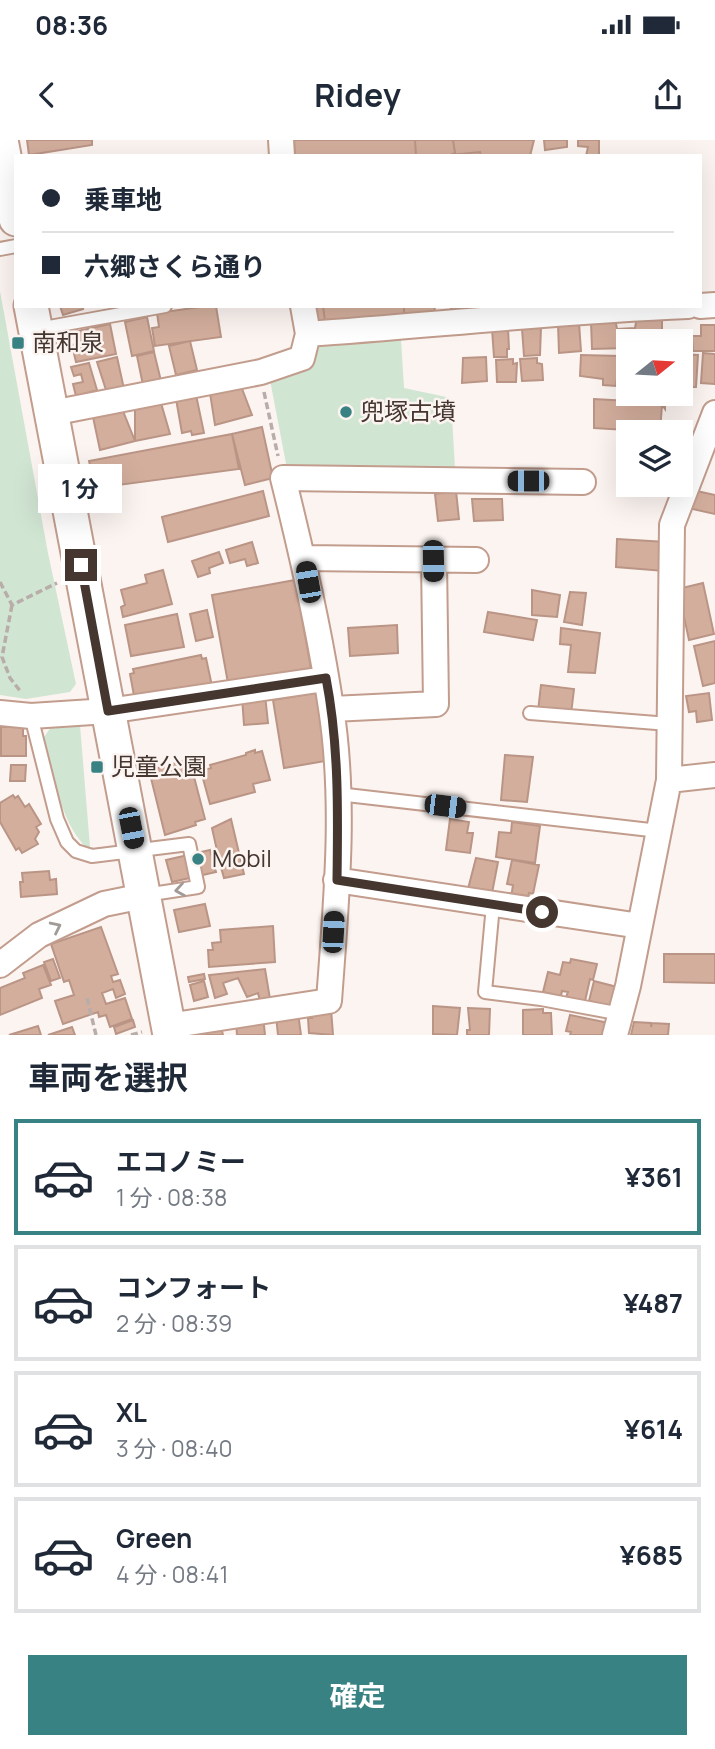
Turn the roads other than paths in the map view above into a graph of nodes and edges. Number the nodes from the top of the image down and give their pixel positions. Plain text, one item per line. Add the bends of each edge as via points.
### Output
1 (1, 140) edge
2 (14, 208) edge
3 (143, 308) edge
4 (303, 308) edge
5 (596, 308) edge
6 (491, 312) edge
7 (34, 318) edge
8 (308, 334) junction
9 (52, 413) junction
10 (715, 414) edge
11 (583, 482) dead end
12 (303, 558) junction
13 (476, 560) dead end
14 (433, 561) junction
15 (326, 678) junction
16 (332, 709) junction
17 (108, 711) junction
18 (0, 713) edge
19 (530, 713) dead end
20 (31, 716) junction
21 (669, 724) junction
22 (715, 775) edge
23 (669, 780) junction
24 (338, 794) junction
25 (659, 831) junction
26 (135, 852) junction
27 (337, 880) junction
28 (143, 896) junction
29 (493, 905) junction
30 (640, 926) junction
31 (0, 965) edge
32 (618, 1024) edge
33 (169, 1030) edge

1 - 2 main road
3 - 7 lane
4 - 8 street
5 - 6 street
6 - 8 street via 443,325
7 - 9 main road
8 - 9 street via 302,358 261,372
9 - 17 main road
10 - 21 street via 672,525
11 - 12 street via 283,478
12 - 14 street
12 - 15 street
13 - 14 street
14 - 16 street via 436,704
15 - 16 street
15 - 17 street
16 - 24 street
17 - 20 street
17 - 26 main road
18 - 20 street
19 - 21 lane
20 - 26 lane via 67,842 92,856
21 - 23 street
22 - 23 street
23 - 25 street
24 - 25 lane
24 - 27 street
25 - 30 street
26 - 28 main road
26 -> 28 lane via 189,844 198,887
27 - 29 street
27 - 33 street via 329,1001
31 -> 28 street via 39,935 104,904
28 - 33 main road
29 - 30 street
29 - 32 lane via 485,992 541,999
30 - 32 street

